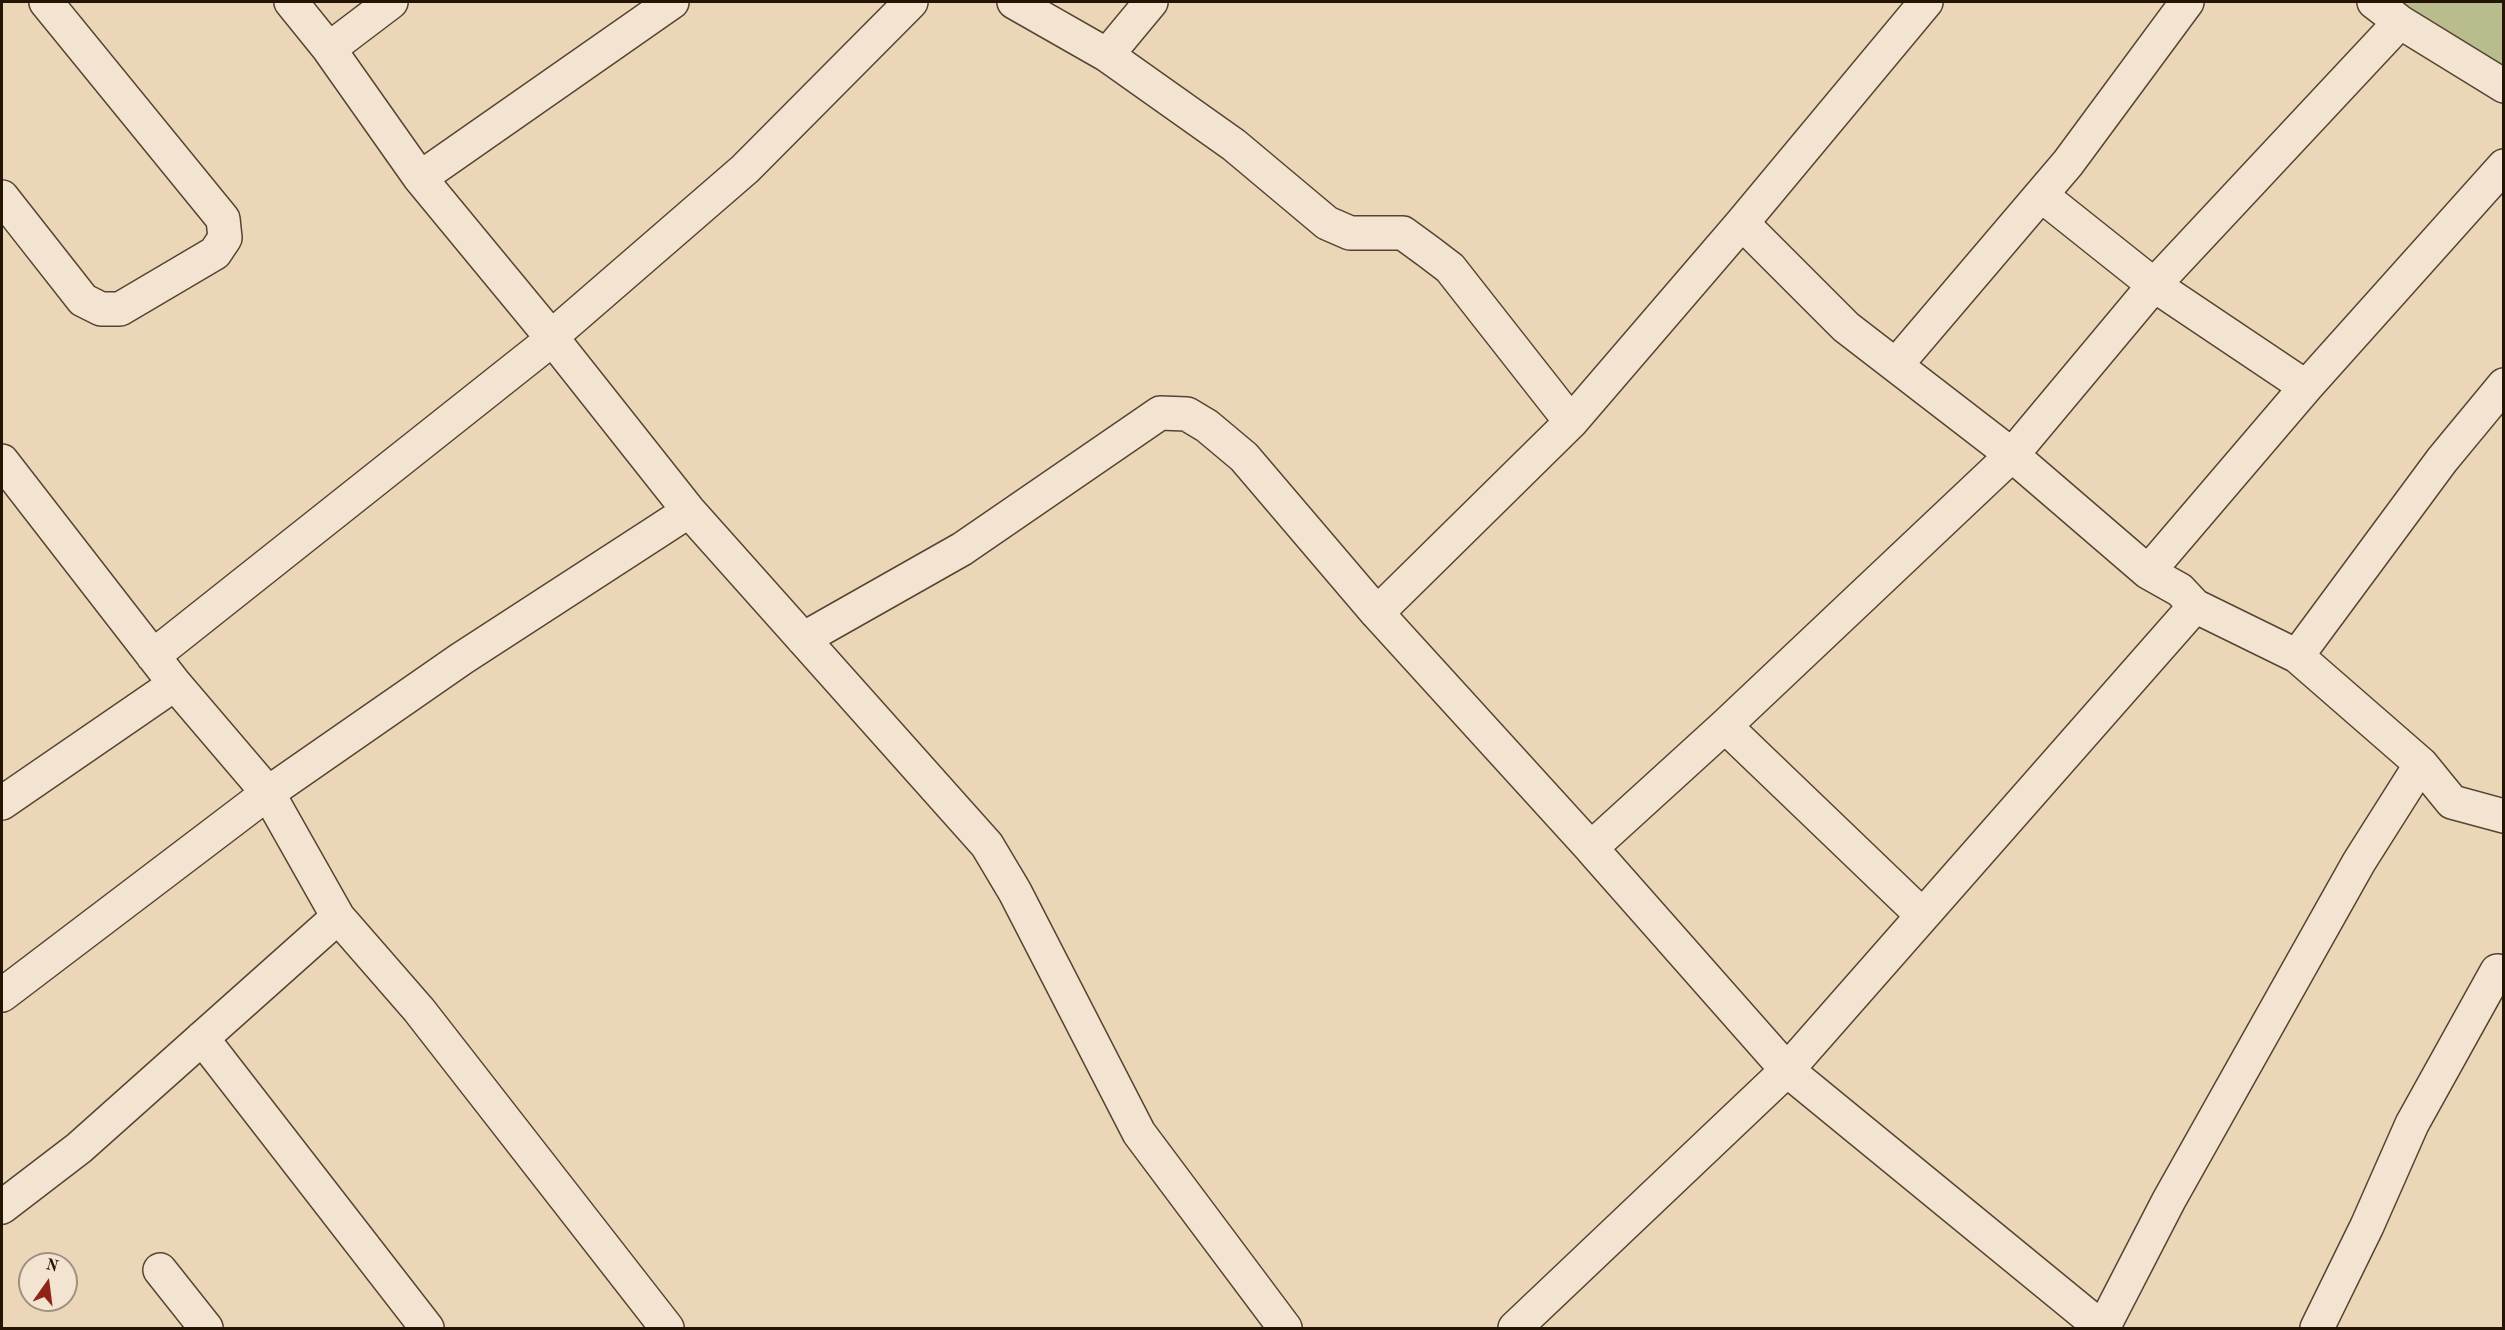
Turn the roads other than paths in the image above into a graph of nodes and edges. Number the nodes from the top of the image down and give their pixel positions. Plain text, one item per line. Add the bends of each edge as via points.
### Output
1 (46, 2) edge
2 (291, 2) edge
3 (391, 2) edge
4 (672, 2) edge
5 (911, 2) edge
6 (1014, 2) edge
7 (1151, 2) edge
8 (1926, 2) edge
9 (2187, 2) edge
10 (2374, 2) edge
11 (2400, 22) junction
12 (329, 49) junction
13 (1107, 55) junction
14 (2504, 86) edge
15 (2504, 166) edge
16 (420, 178) junction
17 (2041, 195) junction
18 (2, 197) edge
19 (1742, 224) junction
20 (2154, 285) junction
21 (548, 333) junction
22 (1896, 365) junction
23 (2504, 385) edge
24 (2306, 387) junction
25 (1570, 422) junction
26 (2012, 455) junction
27 (2, 460) edge
28 (689, 511) junction
29 (2148, 572) junction
30 (2195, 606) junction
31 (1377, 613) junction
32 (803, 639) junction
33 (153, 656) junction
34 (2297, 656) junction
35 (175, 684) junction
36 (1725, 726) junction
37 (2421, 765) junction
38 (268, 794) junction
39 (2, 803) edge
40 (2504, 816) edge
41 (1591, 848) junction
42 (1922, 915) junction
43 (338, 917) junction
44 (2497, 971) dead end
45 (2, 995) edge
46 (202, 1038) junction
47 (1787, 1070) junction
48 (2, 1207) edge
49 (160, 1270) dead end
50 (206, 1329) edge
51 (427, 1329) edge
52 (668, 1329) edge
53 (1285, 1329) edge
54 (1515, 1329) edge
55 (2103, 1329) edge
56 (2317, 1329) edge

1 - 18 street via 223,219 225,238 215,253 120,309 101,309 83,300
2 - 12 street
3 - 12 street
4 - 16 street
5 - 21 street via 745,169 551,337
6 - 13 street
7 - 13 street
8 - 19 street
9 - 17 street
10 - 11 street
11 - 14 street
11 - 20 street
12 - 16 street
13 - 25 street via 1234,145 1327,223 1350,233 1403,233 1450,268
15 - 24 street
16 - 21 street
17 - 20 street
17 - 22 street
19 - 22 street via 1846,327
19 - 25 street
20 - 24 street
20 - 26 street
21 - 28 street
21 - 33 street via 545,345
22 - 26 street
23 - 34 street via 2442,460
24 - 29 street
25 - 31 street
26 - 29 street
26 - 36 street
27 - 33 street
28 - 32 street
28 - 38 street via 461,659
29 - 30 street via 2181,590
30 - 34 street
30 - 42 street
31 - 32 street via 1244,458 1207,426 1186,414 1160,413 962,549
31 - 41 street
32 - 53 street via 987,845 1138,1133
33 - 35 street
34 - 37 street
35 - 38 street
35 - 39 street
36 - 41 street
36 - 42 street
37 - 40 street via 2452,802
37 - 55 street via 2359,862 2169,1200
38 - 43 street
38 - 45 street
41 - 47 street
42 - 47 street
43 - 46 street
43 - 52 street via 419,1010
44 - 56 street via 2412,1124
46 - 48 street via 79,1148
46 - 51 street
47 - 54 street
47 - 55 street
49 - 50 street

